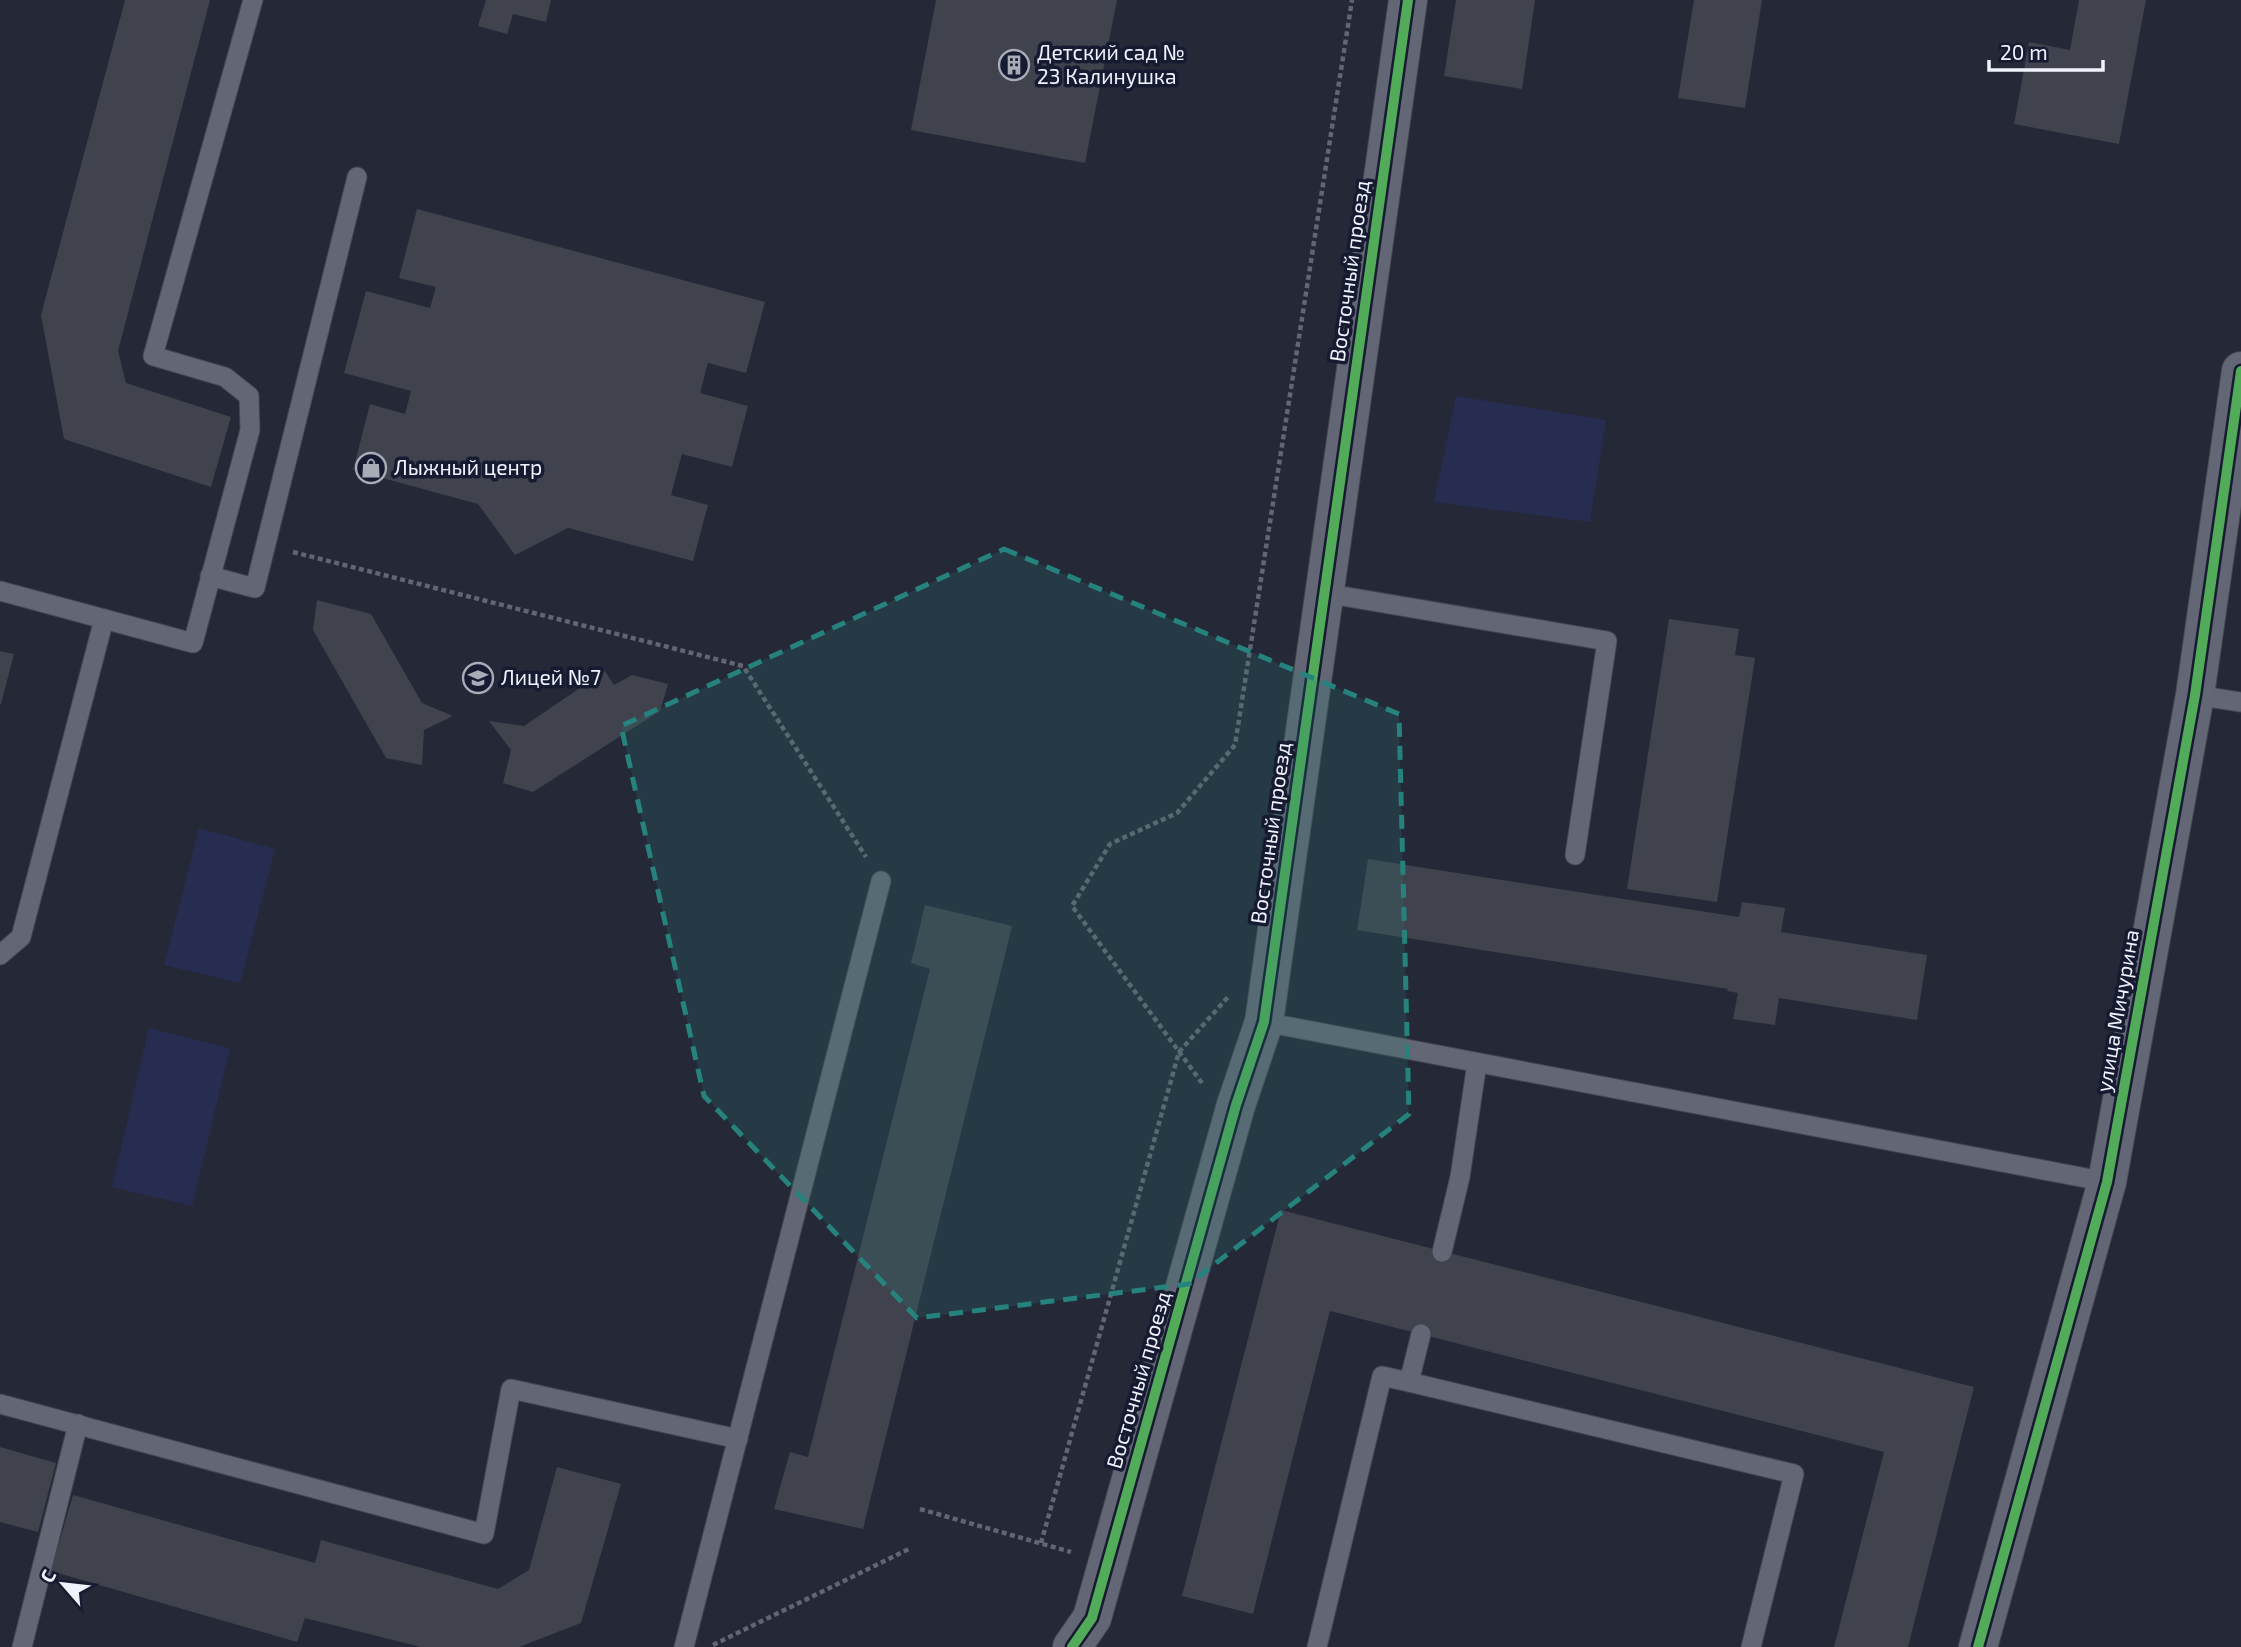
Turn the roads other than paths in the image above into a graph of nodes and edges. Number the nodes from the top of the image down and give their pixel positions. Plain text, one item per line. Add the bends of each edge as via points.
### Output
1 (253, 0) edge
2 (1408, 0) edge
3 (357, 177) dead end
4 (2241, 371) edge
5 (210, 576) junction
6 (0, 591) edge
7 (1324, 593) junction
8 (104, 619) junction
9 (2195, 695) junction
10 (2241, 702) edge
11 (1575, 855) dead end
12 (881, 881) road end
13 (0, 955) edge
14 (1264, 1022) junction
15 (1478, 1063) junction
16 (2107, 1182) junction
17 (1442, 1252) dead end
18 (1421, 1334) dead end
19 (1409, 1382) junction
20 (0, 1404) edge
21 (78, 1424) junction
22 (738, 1439) junction
23 (22, 1647) edge
24 (684, 1647) edge
25 (1073, 1647) edge
26 (1317, 1647) edge
27 (1751, 1647) edge
28 (1978, 1647) edge

1 - 5 lane via 153,356 225,377 249,396 250,430
2 - 7 street, Восточный проезд
3 - 5 lane via 255,588
4 - 9 street, улица Мичурина
5 - 8 lane via 193,643
6 - 8 lane
7 - 11 lane via 1607,641
7 - 14 street, Восточный проезд
8 - 13 lane via 21,937
9 - 10 lane
9 - 16 street, улица Мичурина
12 - 22 lane
14 - 15 lane
14 - 25 street, Восточный проезд via 1231,1123 1092,1618
15 - 16 lane
15 - 17 lane via 1460,1177
16 - 28 street, улица Мичурина
18 - 19 lane
19 - 26 lane via 1382,1376
19 - 27 lane via 1794,1474
20 - 21 lane
21 - 22 lane via 484,1534 511,1390
21 - 23 lane
22 - 24 lane

